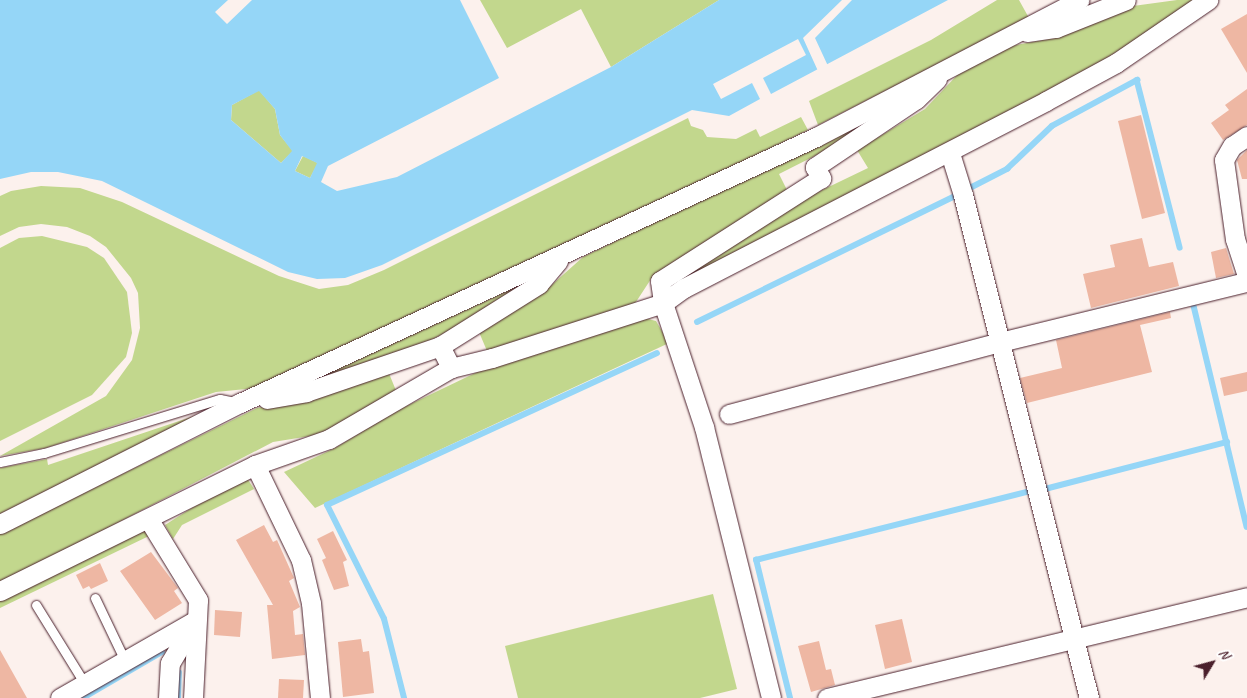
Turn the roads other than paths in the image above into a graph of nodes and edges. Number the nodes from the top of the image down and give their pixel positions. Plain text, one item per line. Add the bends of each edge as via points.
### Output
1 (1079, 0) edge
2 (1126, 0) edge
3 (1208, 0) edge
4 (1016, 34) junction
5 (953, 63) junction
6 (1247, 136) edge
7 (950, 153) junction
8 (562, 257) junction
9 (1247, 277) edge
10 (1247, 282) edge
11 (663, 303) junction
12 (1000, 342) junction
13 (440, 346) junction
14 (451, 368) junction
15 (240, 403) junction
16 (729, 414) dead end
17 (0, 462) edge
18 (255, 465) junction
19 (149, 520) junction
20 (0, 524) edge
21 (0, 591) edge
22 (1247, 597) edge
23 (94, 598) dead end
24 (36, 606) dead end
25 (196, 620) junction
26 (1074, 638) junction
27 (125, 661) junction
28 (85, 684) junction
29 (60, 698) edge
30 (168, 698) edge
31 (193, 698) edge
32 (320, 698) edge
33 (771, 698) edge
34 (827, 698) edge
35 (1089, 698) edge

1 - 4 street
2 - 4 street via 1056,28
3 - 7 street via 1116,63
4 - 5 street
5 - 8 street via 816,137
5 - 11 street via 916,99 815,167 821,178 660,281
6 - 9 street via 1232,146 1224,160 1234,239
7 - 11 street via 684,288
7 - 12 street
8 - 13 street via 539,284
8 - 15 street
10 - 12 street
11 - 14 street
11 - 33 street via 704,427
12 - 16 street
12 - 26 street
13 - 14 street
13 - 15 street via 306,392
14 - 18 street via 329,439
15 - 17 lane via 220,398 44,453
15 - 20 street
18 - 19 street
18 - 32 street via 301,560 311,603
19 - 21 street
19 - 25 street via 198,600
22 - 26 street
23 - 27 lane
24 - 28 lane
25 - 27 street
25 - 30 street via 170,662
25 - 31 street
26 - 34 street
26 - 35 street
27 - 28 street
28 - 29 street

